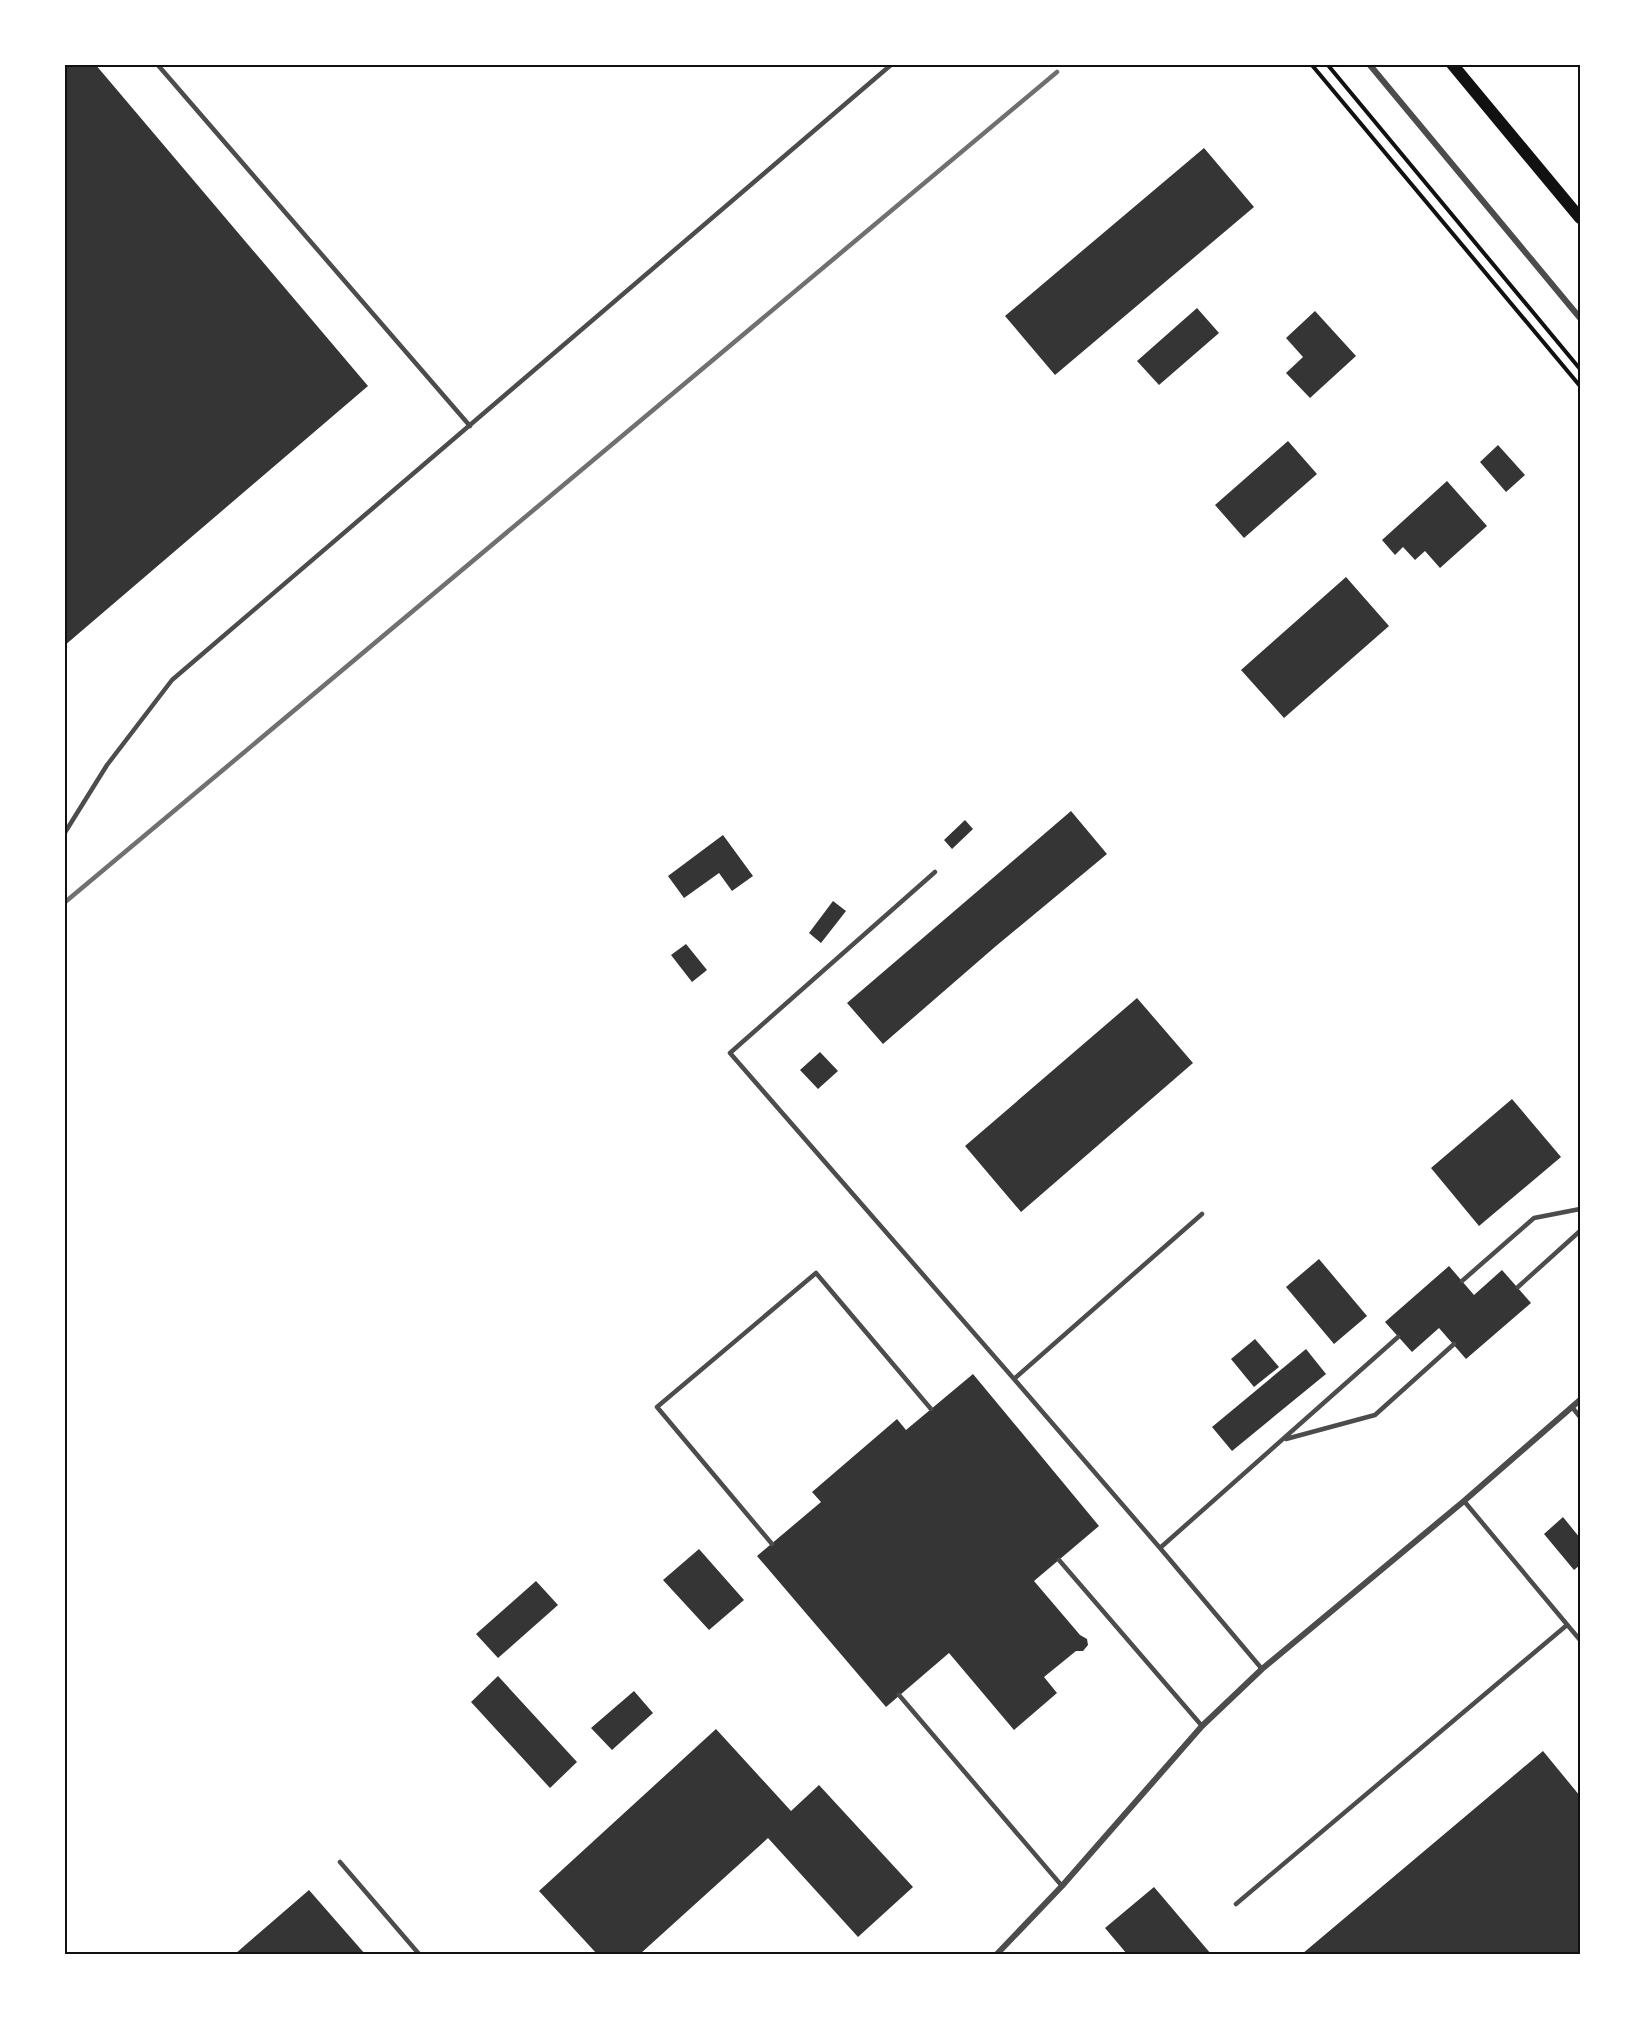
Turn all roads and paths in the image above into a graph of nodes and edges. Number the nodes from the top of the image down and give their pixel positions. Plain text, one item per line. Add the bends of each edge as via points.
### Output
1 (157, 64) edge
2 (892, 64) edge
3 (1311, 64) edge
4 (1327, 64) edge
5 (1369, 64) edge
6 (1452, 64) edge
7 (1581, 218) edge
8 (1581, 318) edge
9 (1581, 369) edge
10 (1581, 386) edge
11 (470, 426) junction
12 (64, 834) edge
13 (935, 872) dead end
14 (1581, 1209) edge
15 (1202, 1214) dead end
16 (1581, 1231) edge
17 (1462, 1281) dead end
18 (1518, 1287) dead end
19 (1398, 1337) dead end
20 (1454, 1344) dead end
21 (1014, 1378) junction
22 (1581, 1400) edge
23 (1572, 1407) junction
24 (931, 1409) dead end
25 (1581, 1417) edge
26 (1282, 1440) junction
27 (1464, 1501) junction
28 (771, 1544) dead end
29 (1160, 1548) junction
30 (1059, 1560) dead end
31 (1568, 1625) junction
32 (1581, 1640) edge
33 (1262, 1669) junction
34 (898, 1695) dead end
35 (1203, 1726) junction
36 (340, 1863) dead end
37 (1062, 1886) junction
38 (1236, 1904) dead end
39 (419, 1954) edge
40 (997, 1954) edge

1 - 11 lane
2 - 11 lane
3 - 10 path
4 - 9 path
5 - 8 street
6 - 7 main road
11 - 12 lane via 172,680 107,765
13 - 21 lane via 730,1053
14 - 17 lane via 1534,1218
15 - 21 lane
16 - 18 lane
19 - 26 lane
20 - 26 lane via 1375,1415
21 - 29 lane
22 - 23 street
23 - 25 lane
23 - 27 street
24 - 28 lane via 816,1273 657,1407
26 - 29 lane
27 - 31 lane
27 - 33 street
29 - 33 lane
30 - 35 lane
31 - 32 lane
31 - 38 lane
33 - 35 street
34 - 37 lane
35 - 37 street
36 - 39 lane
37 - 40 street

